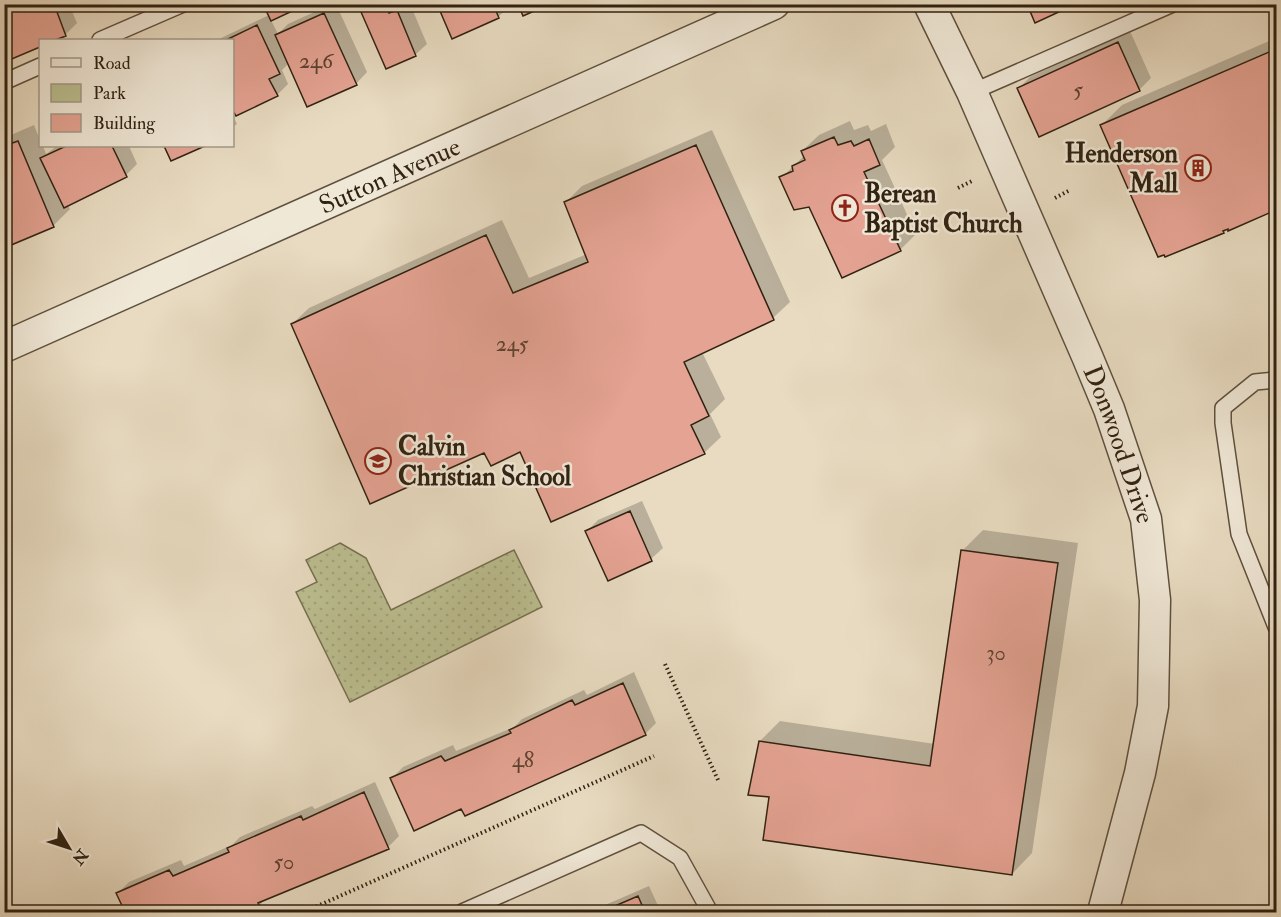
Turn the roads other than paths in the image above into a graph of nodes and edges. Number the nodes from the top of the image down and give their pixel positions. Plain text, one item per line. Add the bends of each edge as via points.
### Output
1 (183, 4) edge
2 (774, 4) edge
3 (929, 4) edge
4 (1173, 4) edge
5 (102, 39) edge
6 (39, 66) edge
7 (4, 82) edge
8 (972, 92) junction
9 (4, 347) edge
10 (1276, 380) edge
11 (1276, 627) edge
12 (462, 912) edge
13 (710, 912) edge
14 (1104, 912) edge

1 - 5 lane
2 - 9 street, Sutton Avenue
3 - 8 street, Donwood Drive
4 - 8 lane
6 - 7 lane
8 - 14 street, Donwood Drive via 1109,409 1146,519 1155,600 1153,706
10 - 11 lane via 1255,382 1223,408 1239,534
12 - 13 lane via 641,833 680,858

